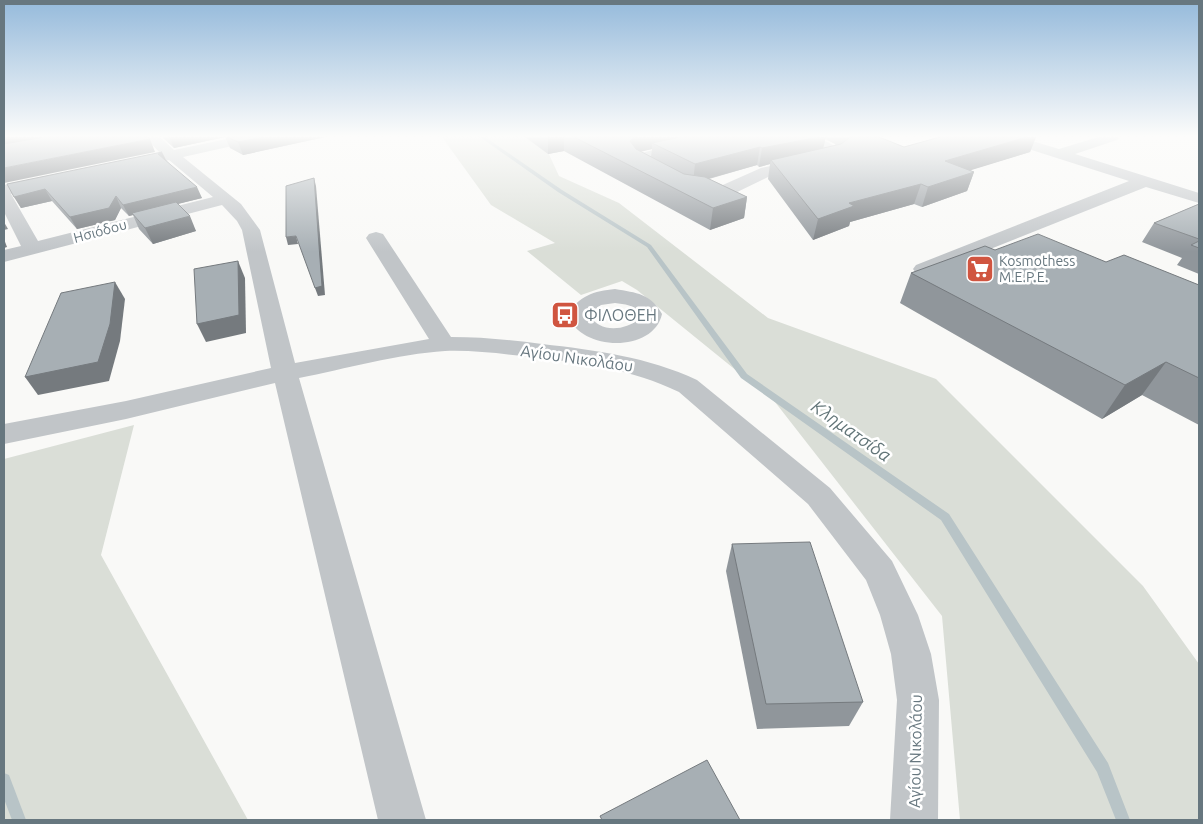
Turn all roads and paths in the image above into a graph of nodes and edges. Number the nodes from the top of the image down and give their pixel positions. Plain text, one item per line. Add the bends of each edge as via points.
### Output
1 (196, 175) edge
2 (662, 175) edge
3 (756, 175) edge
4 (1128, 175) edge
5 (60, 179) edge
6 (1145, 181) junction
7 (4, 190) edge
8 (4, 196) edge
9 (224, 198) junction
10 (1199, 198) edge
11 (1010, 234) junction
12 (376, 238) dead end
13 (1038, 245) edge
14 (32, 248) junction
15 (4, 256) edge
16 (922, 269) edge
17 (444, 344) junction
18 (285, 373) junction
19 (4, 434) edge
20 (402, 820) edge
21 (914, 820) edge

1 - 9 street
2 - 3 street via 688,189 716,193
4 - 6 street
5 - 7 street
6 - 10 street
6 - 11 street
8 - 14 street
9 - 14 street, Ησιόδου
9 - 18 street via 251,230
11 - 13 street
11 - 16 street
12 - 17 street
14 - 15 street, Ησιόδου
17 - 18 street, Αγίου Νικολάου
17 - 21 street, Αγίου Νικολάου via 603,346 688,386 819,496 880,572 909,646 918,700
18 - 19 street, Αγίου Νικολάου
18 - 20 street

